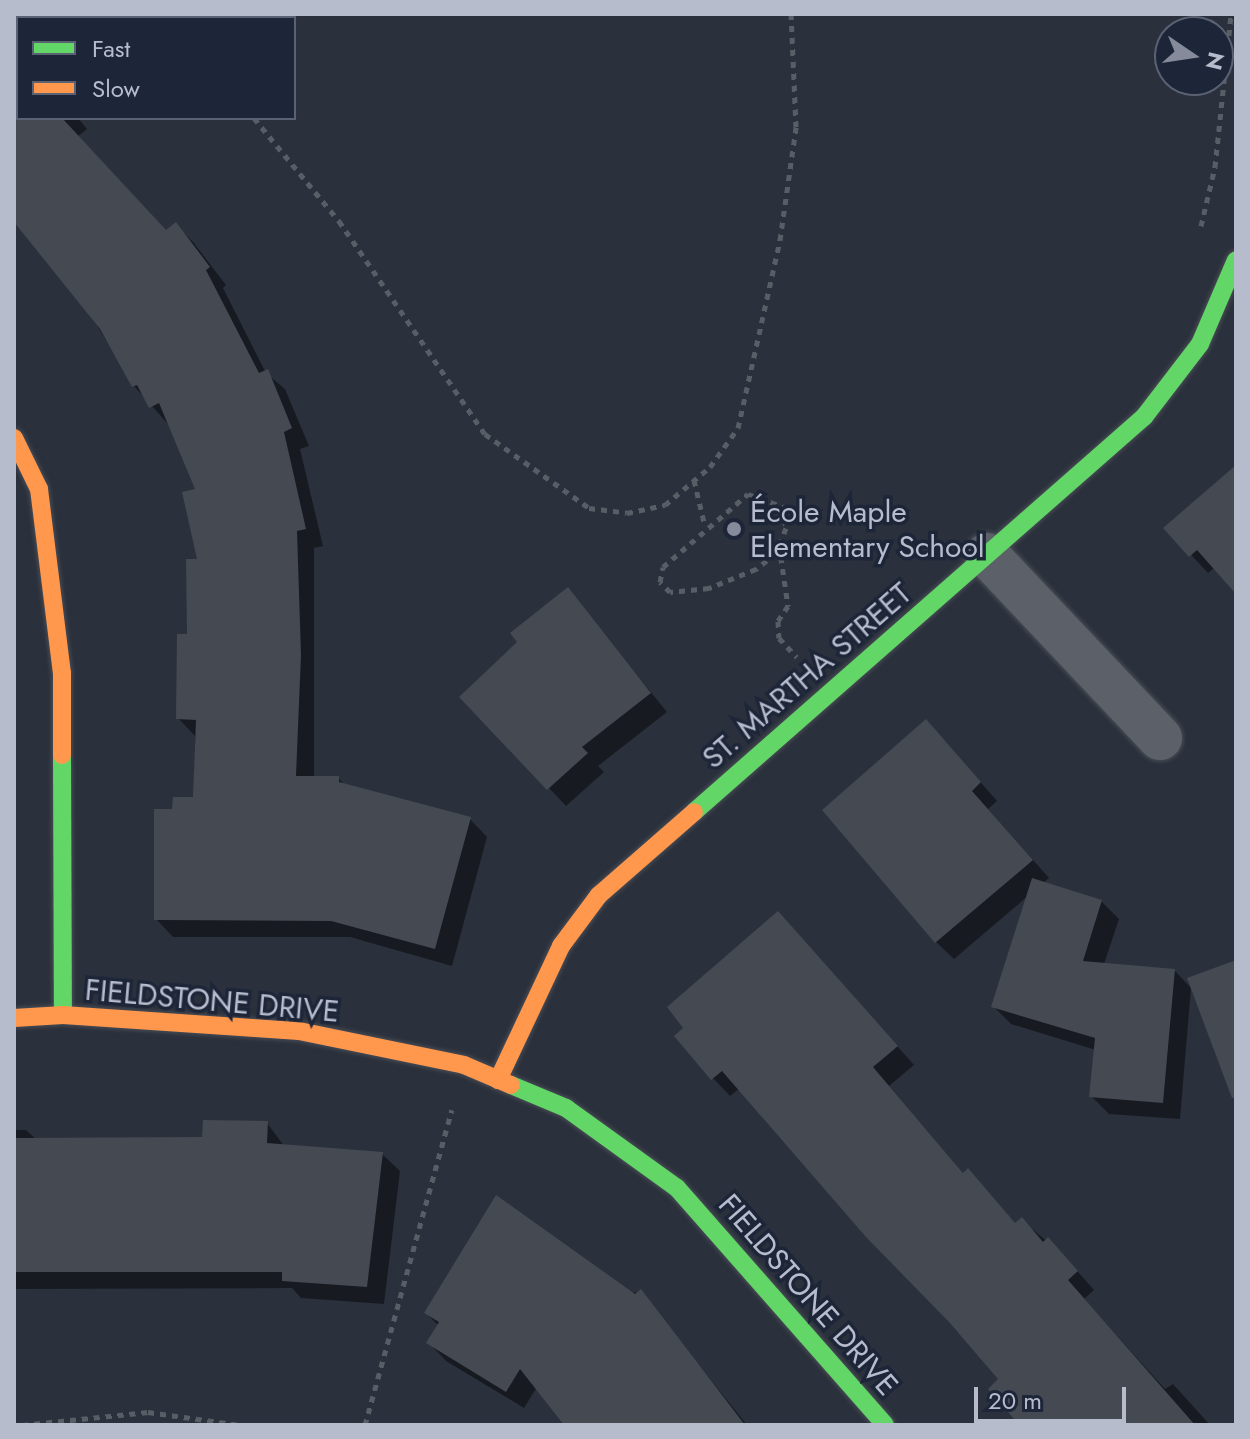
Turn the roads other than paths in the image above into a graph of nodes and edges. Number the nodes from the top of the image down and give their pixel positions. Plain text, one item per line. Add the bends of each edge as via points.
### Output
1 (1236, 260) edge
2 (14, 438) edge
3 (987, 555) junction
4 (1160, 738) dead end
5 (63, 1015) junction
6 (14, 1018) edge
7 (498, 1080) junction
8 (885, 1425) edge

1 - 3 street, ST. MARTHA STREET via 1200,344 1144,417
2 - 5 street via 39,489 62,673
3 - 4 street
3 - 7 street, ST. MARTHA STREET via 599,895 561,946
5 - 6 street, FIELDSTONE DRIVE
5 - 7 street, FIELDSTONE DRIVE via 299,1031 464,1065
7 - 8 street, FIELDSTONE DRIVE via 566,1108 677,1188

